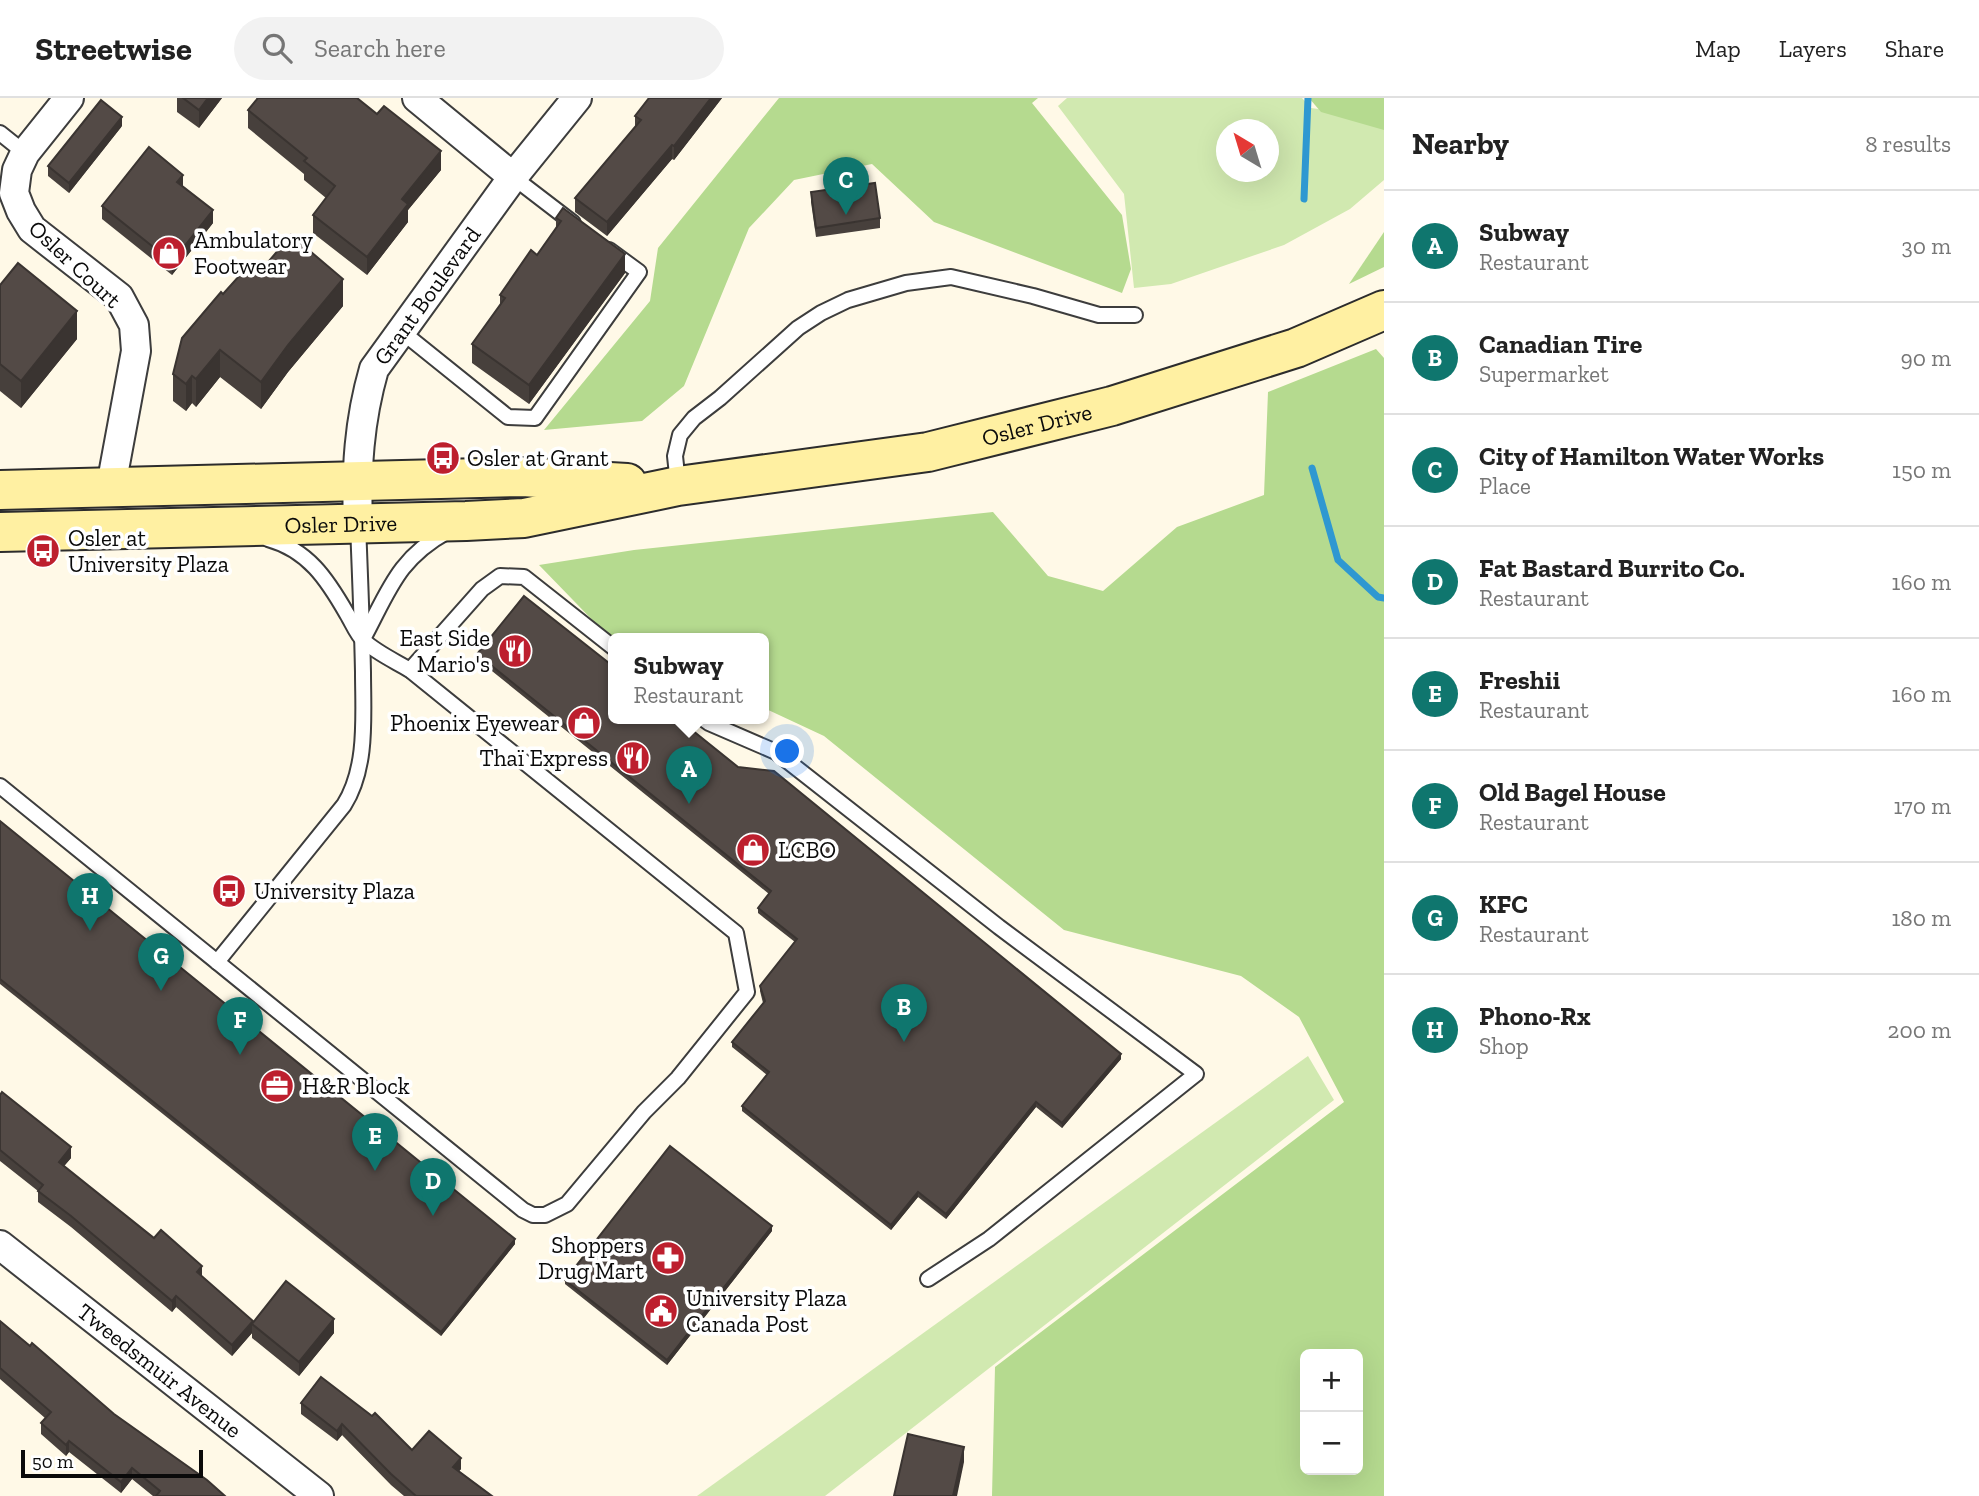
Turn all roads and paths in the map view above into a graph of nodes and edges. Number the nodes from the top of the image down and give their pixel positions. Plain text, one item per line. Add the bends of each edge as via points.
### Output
1 (69, 98) edge
2 (417, 98) edge
3 (577, 98) edge
4 (0, 133) edge
5 (25, 153) junction
6 (513, 177) junction
7 (1384, 310) edge
8 (1135, 315) dead end
9 (401, 331) junction
10 (357, 481) junction
11 (111, 486) junction
12 (678, 486) junction
13 (0, 490) edge
14 (467, 521) junction
15 (358, 524) junction
16 (220, 526) junction
17 (0, 532) edge
18 (362, 640) junction
19 (608, 643) edge
20 (410, 670) junction
21 (711, 724) edge
22 (0, 786) edge
23 (217, 962) junction
24 (0, 1245) edge
25 (928, 1279) dead end
26 (319, 1496) edge

1 - 5 street, Osler Court
2 - 6 street
3 - 6 street, Grant Boulevard
4 - 5 lane
5 - 11 street, Osler Court via 17,170 15,193 20,211 32,229 118,297 135,325 136,351
6 - 9 street, Grant Boulevard
6 - 9 lane via 639,272 535,418 508,417
7 - 12 main road, Osler Drive via 1296,348 1112,407 928,452
8 - 12 lane via 1100,315 951,277 906,283 848,300 798,328 694,418 680,435 675,456
9 - 10 street, Grant Boulevard via 374,369 364,403
10 - 11 main road, Osler Drive
10 - 12 main road, Osler Drive via 522,477
10 - 15 street, Grant Boulevard
11 - 13 main road, Osler Drive
12 - 14 main road, Osler Drive via 524,518
14 - 15 main road, Osler Drive
14 - 18 lane via 408,559
15 - 16 main road, Osler Drive
15 - 18 lane
16 - 17 main road, Osler Drive
16 - 18 lane via 279,542 305,556 335,593
18 - 20 lane
18 - 23 lane via 363,728 351,794
19 - 20 lane via 524,577 500,576 482,589
20 - 23 lane via 736,933 747,992 567,1203 555,1212 533,1215
21 - 25 lane via 776,752 1196,1074 989,1238
22 - 23 lane
24 - 26 street, Tweedsmuir Avenue

